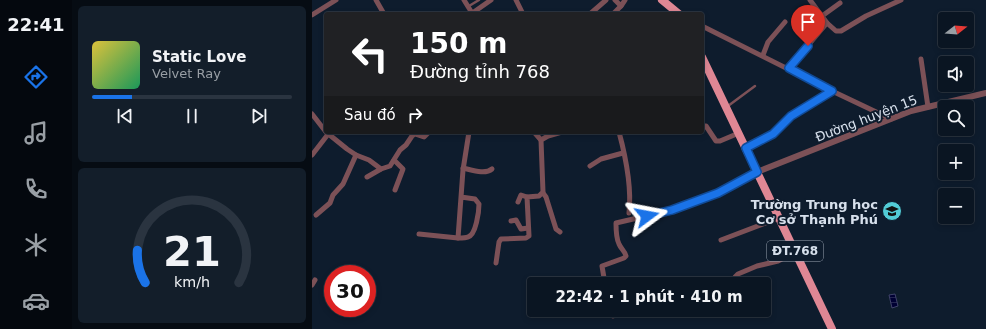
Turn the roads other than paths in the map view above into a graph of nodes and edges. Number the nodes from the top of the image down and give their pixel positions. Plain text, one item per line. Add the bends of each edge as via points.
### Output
1 (336, 0) edge
2 (376, 0) edge
3 (464, 0) edge
4 (479, 0) edge
5 (492, 0) edge
6 (516, 0) edge
7 (606, 0) edge
8 (615, 0) edge
9 (625, 0) edge
10 (662, 0) edge
11 (810, 0) edge
12 (901, 0) edge
13 (840, 4) dead end
14 (468, 6) junction
15 (621, 6) junction
16 (383, 12) edge
17 (471, 12) edge
18 (473, 12) edge
19 (522, 12) edge
20 (592, 12) edge
21 (616, 12) edge
22 (677, 12) edge
23 (312, 16) edge
24 (822, 16) junction
25 (785, 22) dead end
26 (827, 23) junction
27 (704, 27) edge
28 (763, 55) junction
29 (921, 59) dead end
30 (704, 61) edge
31 (789, 68) junction
32 (755, 86) dead end
33 (832, 91) junction
34 (986, 93) edge
35 (928, 107) junction
36 (726, 108) junction
37 (312, 115) edge
38 (891, 119) junction
39 (704, 126) edge
40 (324, 128) edge
41 (739, 133) junction
42 (327, 134) edge
43 (330, 134) edge
44 (415, 134) edge
45 (415, 134) edge
46 (427, 134) edge
47 (469, 134) edge
48 (536, 134) edge
49 (555, 134) edge
50 (620, 134) edge
51 (541, 140) junction
52 (746, 148) junction
53 (623, 153) junction
54 (312, 154) edge
55 (356, 155) junction
56 (394, 160) junction
57 (590, 166) dead end
58 (463, 168) junction
59 (492, 168) dead end
60 (381, 169) junction
61 (757, 172) junction
62 (367, 177) dead end
63 (395, 190) dead end
64 (543, 193) junction
65 (460, 197) junction
66 (526, 197) junction
67 (518, 202) dead end
68 (628, 213) dead end
69 (316, 215) dead end
70 (779, 218) junction
71 (511, 221) dead end
72 (528, 228) junction
73 (560, 232) dead end
74 (419, 234) dead end
75 (458, 238) junction
76 (721, 240) dead end
77 (795, 252) junction
78 (496, 263) dead end
79 (604, 277) edge
80 (735, 277) edge
81 (832, 329) edge

1 - 23 street
2 - 16 street
3 - 14 street
4 - 14 lane
5 - 18 street
6 - 19 street
7 - 20 street
8 - 15 street
9 - 15 street
10 - 22 main road
11 - 24 street
12 - 26 street via 841,31 836,31
13 - 24 street
14 - 17 street
15 - 21 street
24 - 26 street
25 - 28 street via 768,42
26 - 31 street
27 - 28 street
28 - 31 street
29 - 35 street
30 - 36 main road, ĐT.768
31 - 33 street
32 - 36 lane
33 - 38 street
33 - 52 street via 791,116 773,134
34 - 35 street, Đường huyện 15
35 - 38 street, Đường huyện 15
36 - 41 main road, ĐT.768
37 - 40 street
38 - 61 street, Đường huyện 15
39 - 41 street via 716,141
41 - 52 main road, ĐT.768
42 - 54 street
43 - 55 street
44 - 56 street
45 - 46 street via 424,137
47 - 58 street
48 - 51 street
49 - 51 street
50 - 53 street
51 - 64 street
52 - 61 main road, ĐT.768
53 - 57 street via 601,159
53 - 68 street via 630,192
55 - 60 street
55 - 69 street via 330,203
56 - 60 street via 390,166
56 - 63 street via 403,169
58 - 59 street via 486,172
58 - 65 street
60 - 62 street
61 - 70 main road, ĐT.768
61 - 79 street via 718,193 672,210 616,223 619,245 626,256 602,266
64 - 66 street
64 - 73 street via 556,229
65 - 75 street
65 - 75 street via 475,199 480,204 478,219 471,236
66 - 67 street via 522,195
66 - 72 street
70 - 76 street
70 - 77 main road, ĐT.768
71 - 72 street via 516,220 521,229
72 - 78 street via 529,236 526,238 500,240
74 - 75 street
77 - 80 street via 778,261 756,266
77 - 81 main road, ĐT.768

